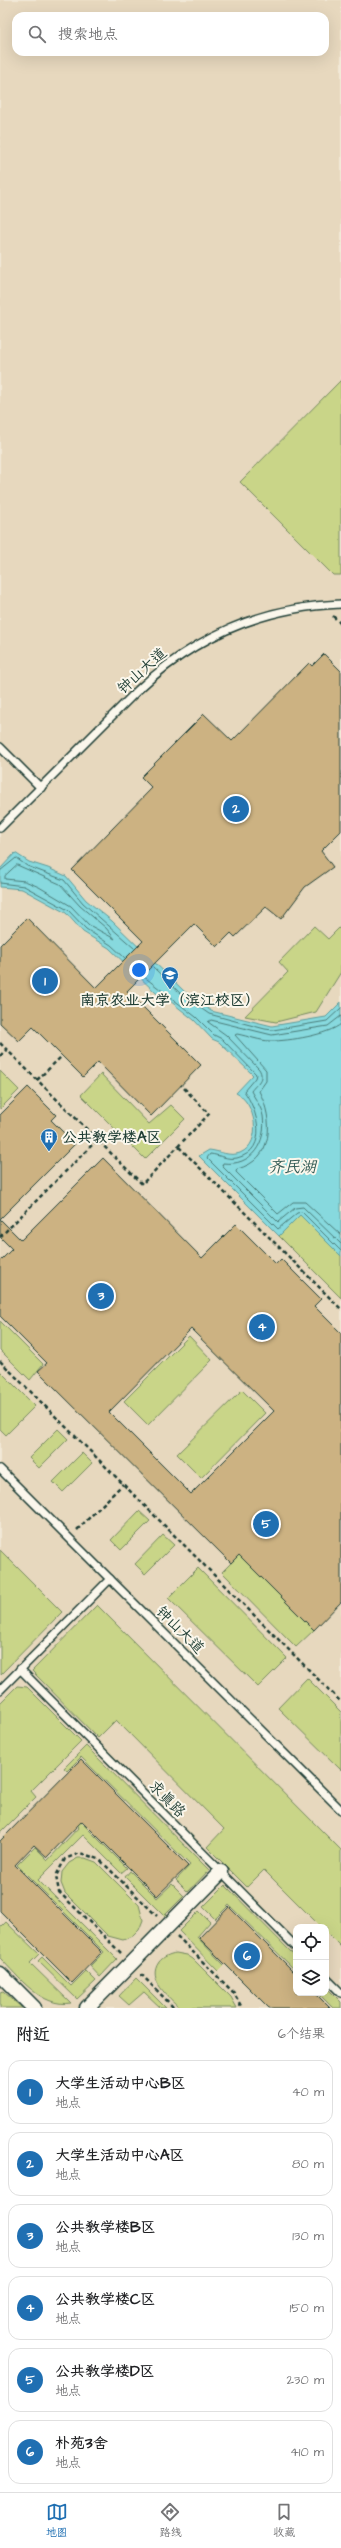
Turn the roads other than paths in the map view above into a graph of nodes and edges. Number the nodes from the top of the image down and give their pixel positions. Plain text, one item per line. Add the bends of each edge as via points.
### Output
1 (341, 604) edge
2 (0, 747) edge
3 (41, 788) junction
4 (0, 828) edge
5 (0, 1469) edge
6 (110, 1579) junction
7 (20, 1669) junction
8 (0, 1690) edge
9 (341, 1810) edge
10 (221, 1872) junction
11 (293, 1944) edge
12 (0, 1974) edge
13 (329, 1981) edge
14 (341, 1993) edge
15 (34, 2008) edge
16 (87, 2008) edge

1 - 3 lane, 钟山大道 via 299,607 254,618 192,647 155,674
2 - 3 lane
3 - 4 lane, 钟山大道
5 - 6 lane, 钟山大道
6 - 7 lane
6 - 9 lane, 钟山大道
7 - 8 lane
7 - 10 lane, 求真路
10 - 11 lane, 求真路
10 - 16 street
12 - 15 street
13 - 14 lane

